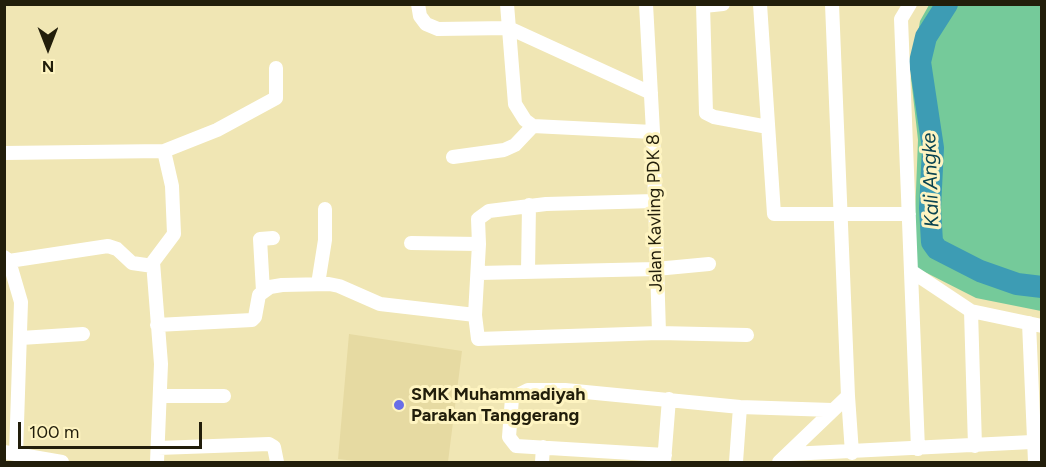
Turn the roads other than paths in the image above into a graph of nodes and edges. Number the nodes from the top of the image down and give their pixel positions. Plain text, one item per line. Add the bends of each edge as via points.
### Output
1 (418, 4) edge
2 (507, 4) edge
3 (646, 4) edge
4 (723, 4) edge
5 (759, 4) edge
6 (832, 4) edge
7 (910, 4) edge
8 (704, 5) edge
9 (509, 28) junction
10 (276, 68) dead end
11 (651, 93) junction
12 (533, 126) junction
13 (768, 127) junction
14 (653, 132) junction
15 (164, 151) junction
16 (4, 153) edge
17 (453, 157) dead end
18 (654, 201) junction
19 (529, 206) junction
20 (325, 208) dead end
21 (909, 214) junction
22 (839, 215) junction
23 (273, 238) dead end
24 (411, 243) dead end
25 (479, 243) junction
26 (7, 259) edge
27 (709, 264) dead end
28 (153, 266) junction
29 (656, 269) junction
30 (528, 271) junction
31 (911, 271) junction
32 (479, 273) junction
33 (318, 284) junction
34 (263, 291) junction
35 (971, 311) junction
36 (474, 315) junction
37 (157, 325) junction
38 (1035, 325) edge
39 (659, 333) junction
40 (83, 334) dead end
41 (747, 335) dead end
42 (21, 338) junction
43 (162, 396) junction
44 (224, 396) dead end
45 (848, 396) junction
46 (669, 399) junction
47 (740, 407) junction
48 (832, 410) junction
49 (1032, 442) junction
50 (975, 446) junction
51 (543, 447) junction
52 (918, 449) junction
53 (10, 453) edge
54 (852, 453) junction
55 (158, 455) edge
56 (601, 457) edge
57 (785, 458) edge
58 (665, 459) edge
59 (62, 462) edge
60 (277, 462) edge
61 (542, 462) edge
62 (736, 462) edge
63 (1035, 462) edge

1 - 9 street via 426,24 438,29
2 - 9 street
3 - 11 street, Jalan Kavling PDK 8
4 - 8 street
5 - 13 street
6 - 22 street
7 - 21 street via 901,19
8 - 13 street via 706,113
9 - 11 street
9 - 12 street via 516,109
10 - 15 street via 276,98
11 - 14 street, Jalan Kavling PDK 8
12 - 14 street
12 - 17 street via 515,145 504,150
13 - 22 street via 774,214
14 - 18 street, Jalan Kavling PDK 8
15 - 16 street
15 - 28 street via 172,186 174,234
18 - 19 street
18 - 29 street, Jalan Kavling PDK 8
19 - 25 street via 480,215
19 - 30 street
20 - 33 street
21 - 22 street
21 - 31 street
22 - 45 street
23 - 34 street via 260,239
24 - 25 street
25 - 32 street
26 - 28 street via 108,246 132,263
26 - 42 street via 21,302
27 - 29 street
28 - 37 street
29 - 30 street
29 - 39 street, Jalan Kavling PDK 8
30 - 32 street
31 - 35 street
31 - 52 street
32 - 36 street
33 - 34 street via 282,285
33 - 36 street via 339,286 380,304
34 - 37 street via 252,320
35 - 38 street
35 - 50 street
36 - 39 street via 478,339
37 - 43 street
38 - 49 street
39 - 41 street
40 - 42 street
42 - 53 street
43 - 44 street
43 - 55 street
45 - 48 street
45 - 54 street
46 - 47 street
46 - 51 street via 565,390 521,391 512,398 511,443
46 - 58 street
47 - 48 street
47 - 62 street
48 - 57 street
49 - 50 street
49 - 63 street
50 - 52 street
51 - 56 street
51 - 61 street
52 - 54 street
53 - 59 street
54 - 57 street
55 - 60 street via 269,444 274,447
56 - 58 street

